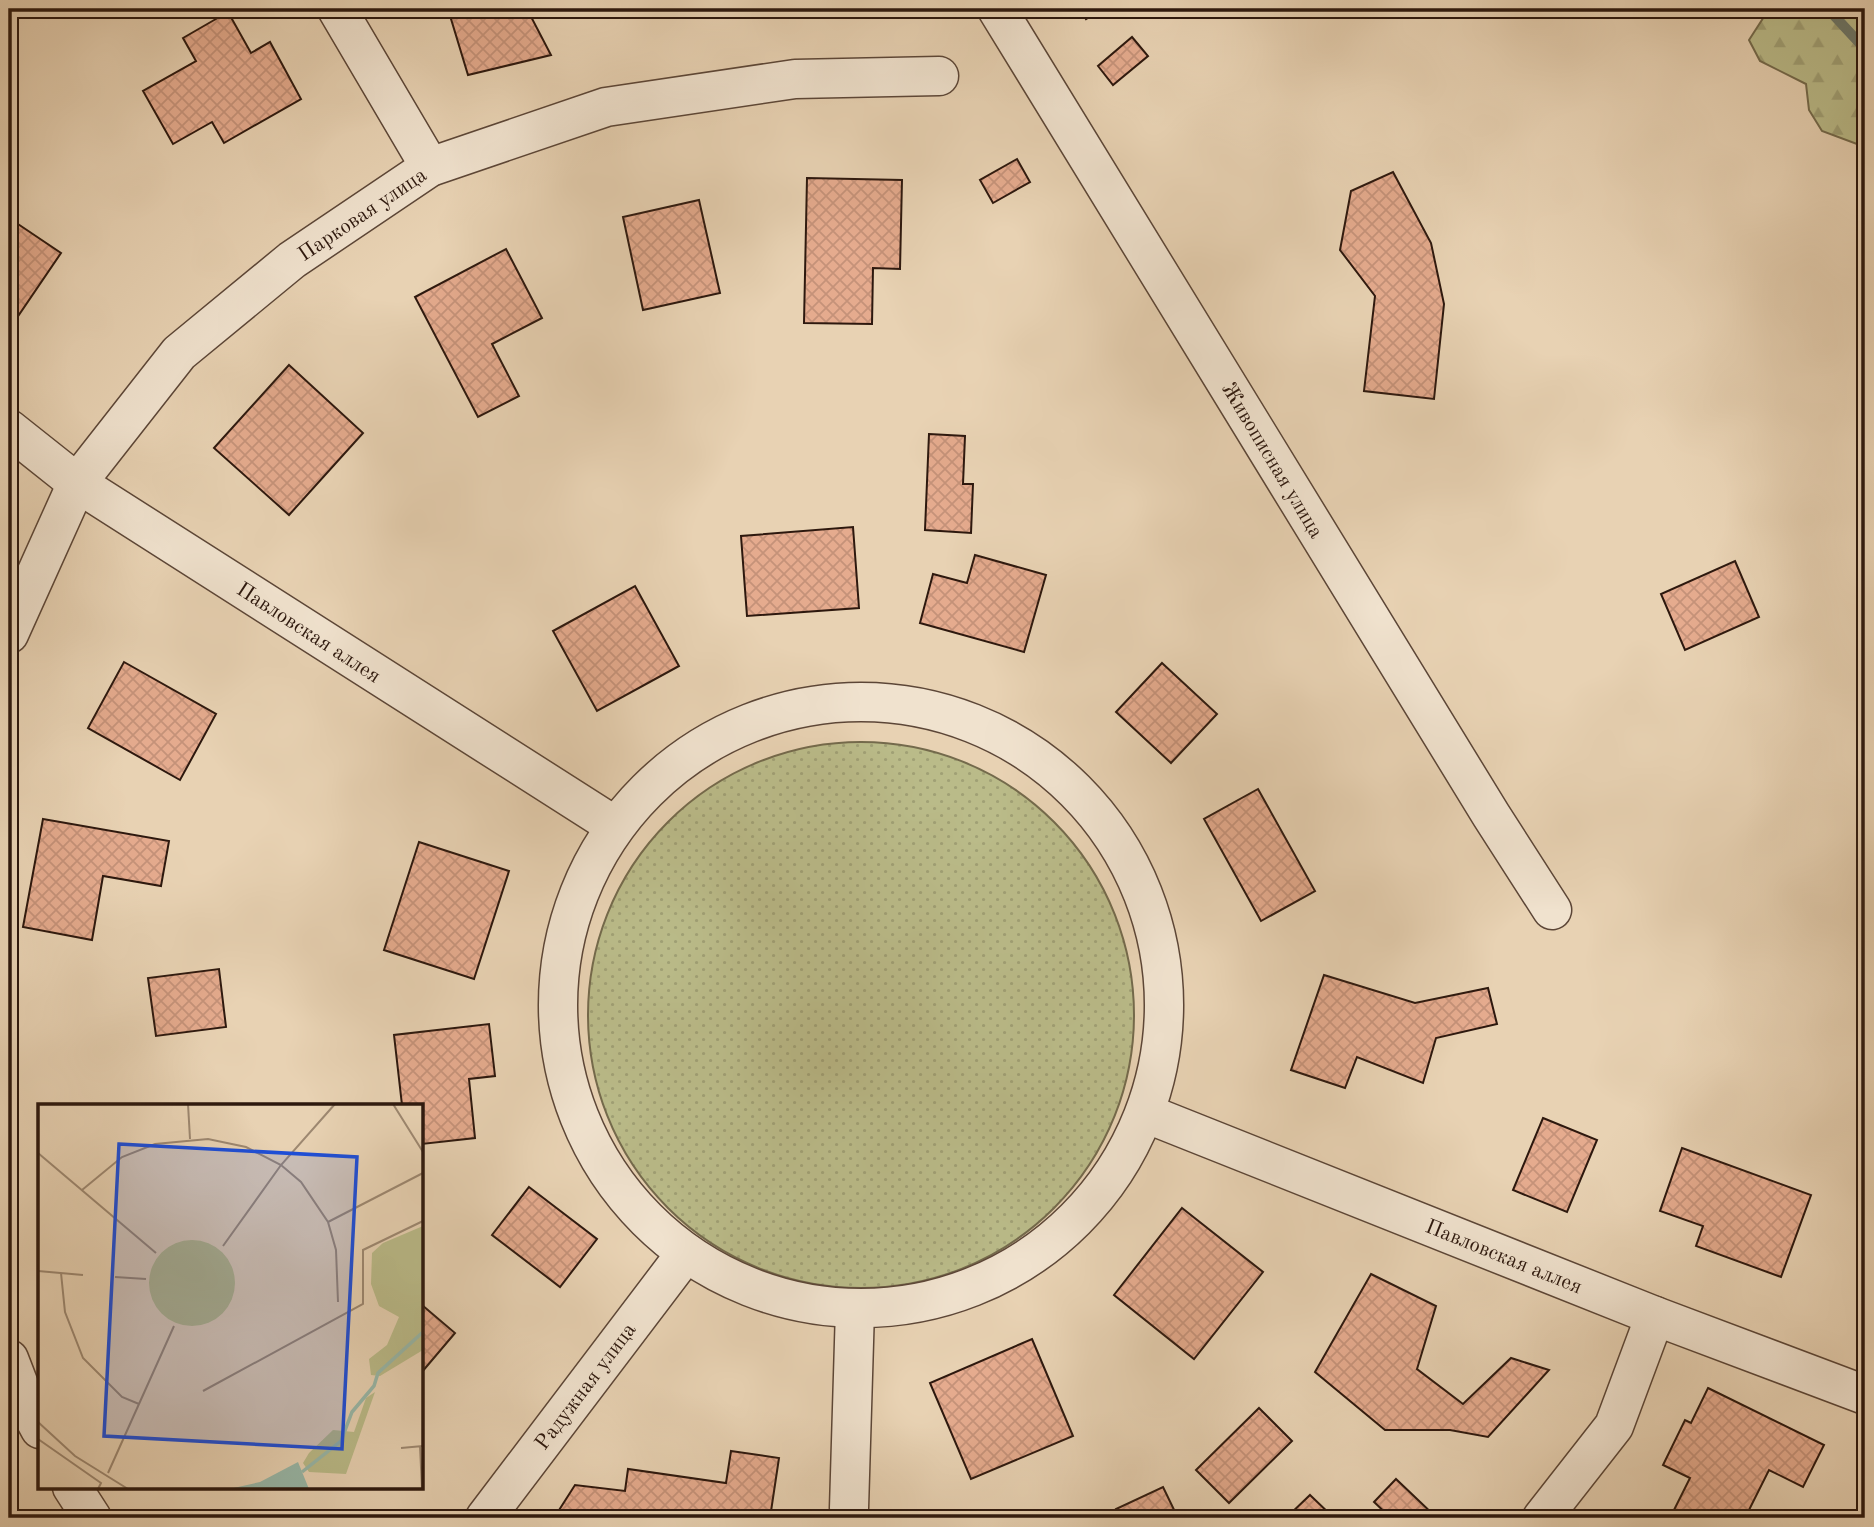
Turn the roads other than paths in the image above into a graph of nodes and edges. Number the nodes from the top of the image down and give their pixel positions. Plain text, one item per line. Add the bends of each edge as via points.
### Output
1 (337, 9) edge
2 (997, 9) edge
3 (939, 76) dead end
4 (430, 167) junction
5 (9, 429) edge
6 (77, 483) junction
7 (9, 634) edge
8 (615, 827) junction
9 (1552, 910) dead end
10 (1145, 1114) junction
11 (686, 1253) junction
12 (855, 1309) junction
13 (1655, 1316) junction
14 (9, 1359) edge
15 (1865, 1395) edge
16 (38, 1425) edge
17 (73, 1488) edge
18 (849, 1508) dead end
19 (92, 1518) edge
20 (485, 1518) edge
21 (1542, 1518) edge

1 - 4 street
2 - 9 street, Живописная улица
3 - 4 street, Парковая улица via 795,79 606,107
4 - 6 street, Парковая улица via 292,260 179,353
5 - 6 street, Павловская аллея
6 - 7 street, Парковая улица
6 - 8 street, Павловская аллея
8 - 10 street via 659,778 701,746 737,727 813,704 853,701 918,706 969,720 1005,737 1039,758 1097,813 1138,880 1161,957 1164,997 1157,1075
8 - 11 street via 577,897 566,935 558,988 561,1055 575,1106 604,1166 636,1208
10 - 12 street via 1110,1179 1087,1209 1030,1257 964,1291 929,1301
10 - 13 street, Павловская аллея
11 - 12 street via 749,1287 818,1306
11 - 20 street, Радужная улица
12 - 18 street
13 - 15 street, Павловская аллея
13 - 21 street via 1614,1426
14 - 16 street
17 - 19 street

